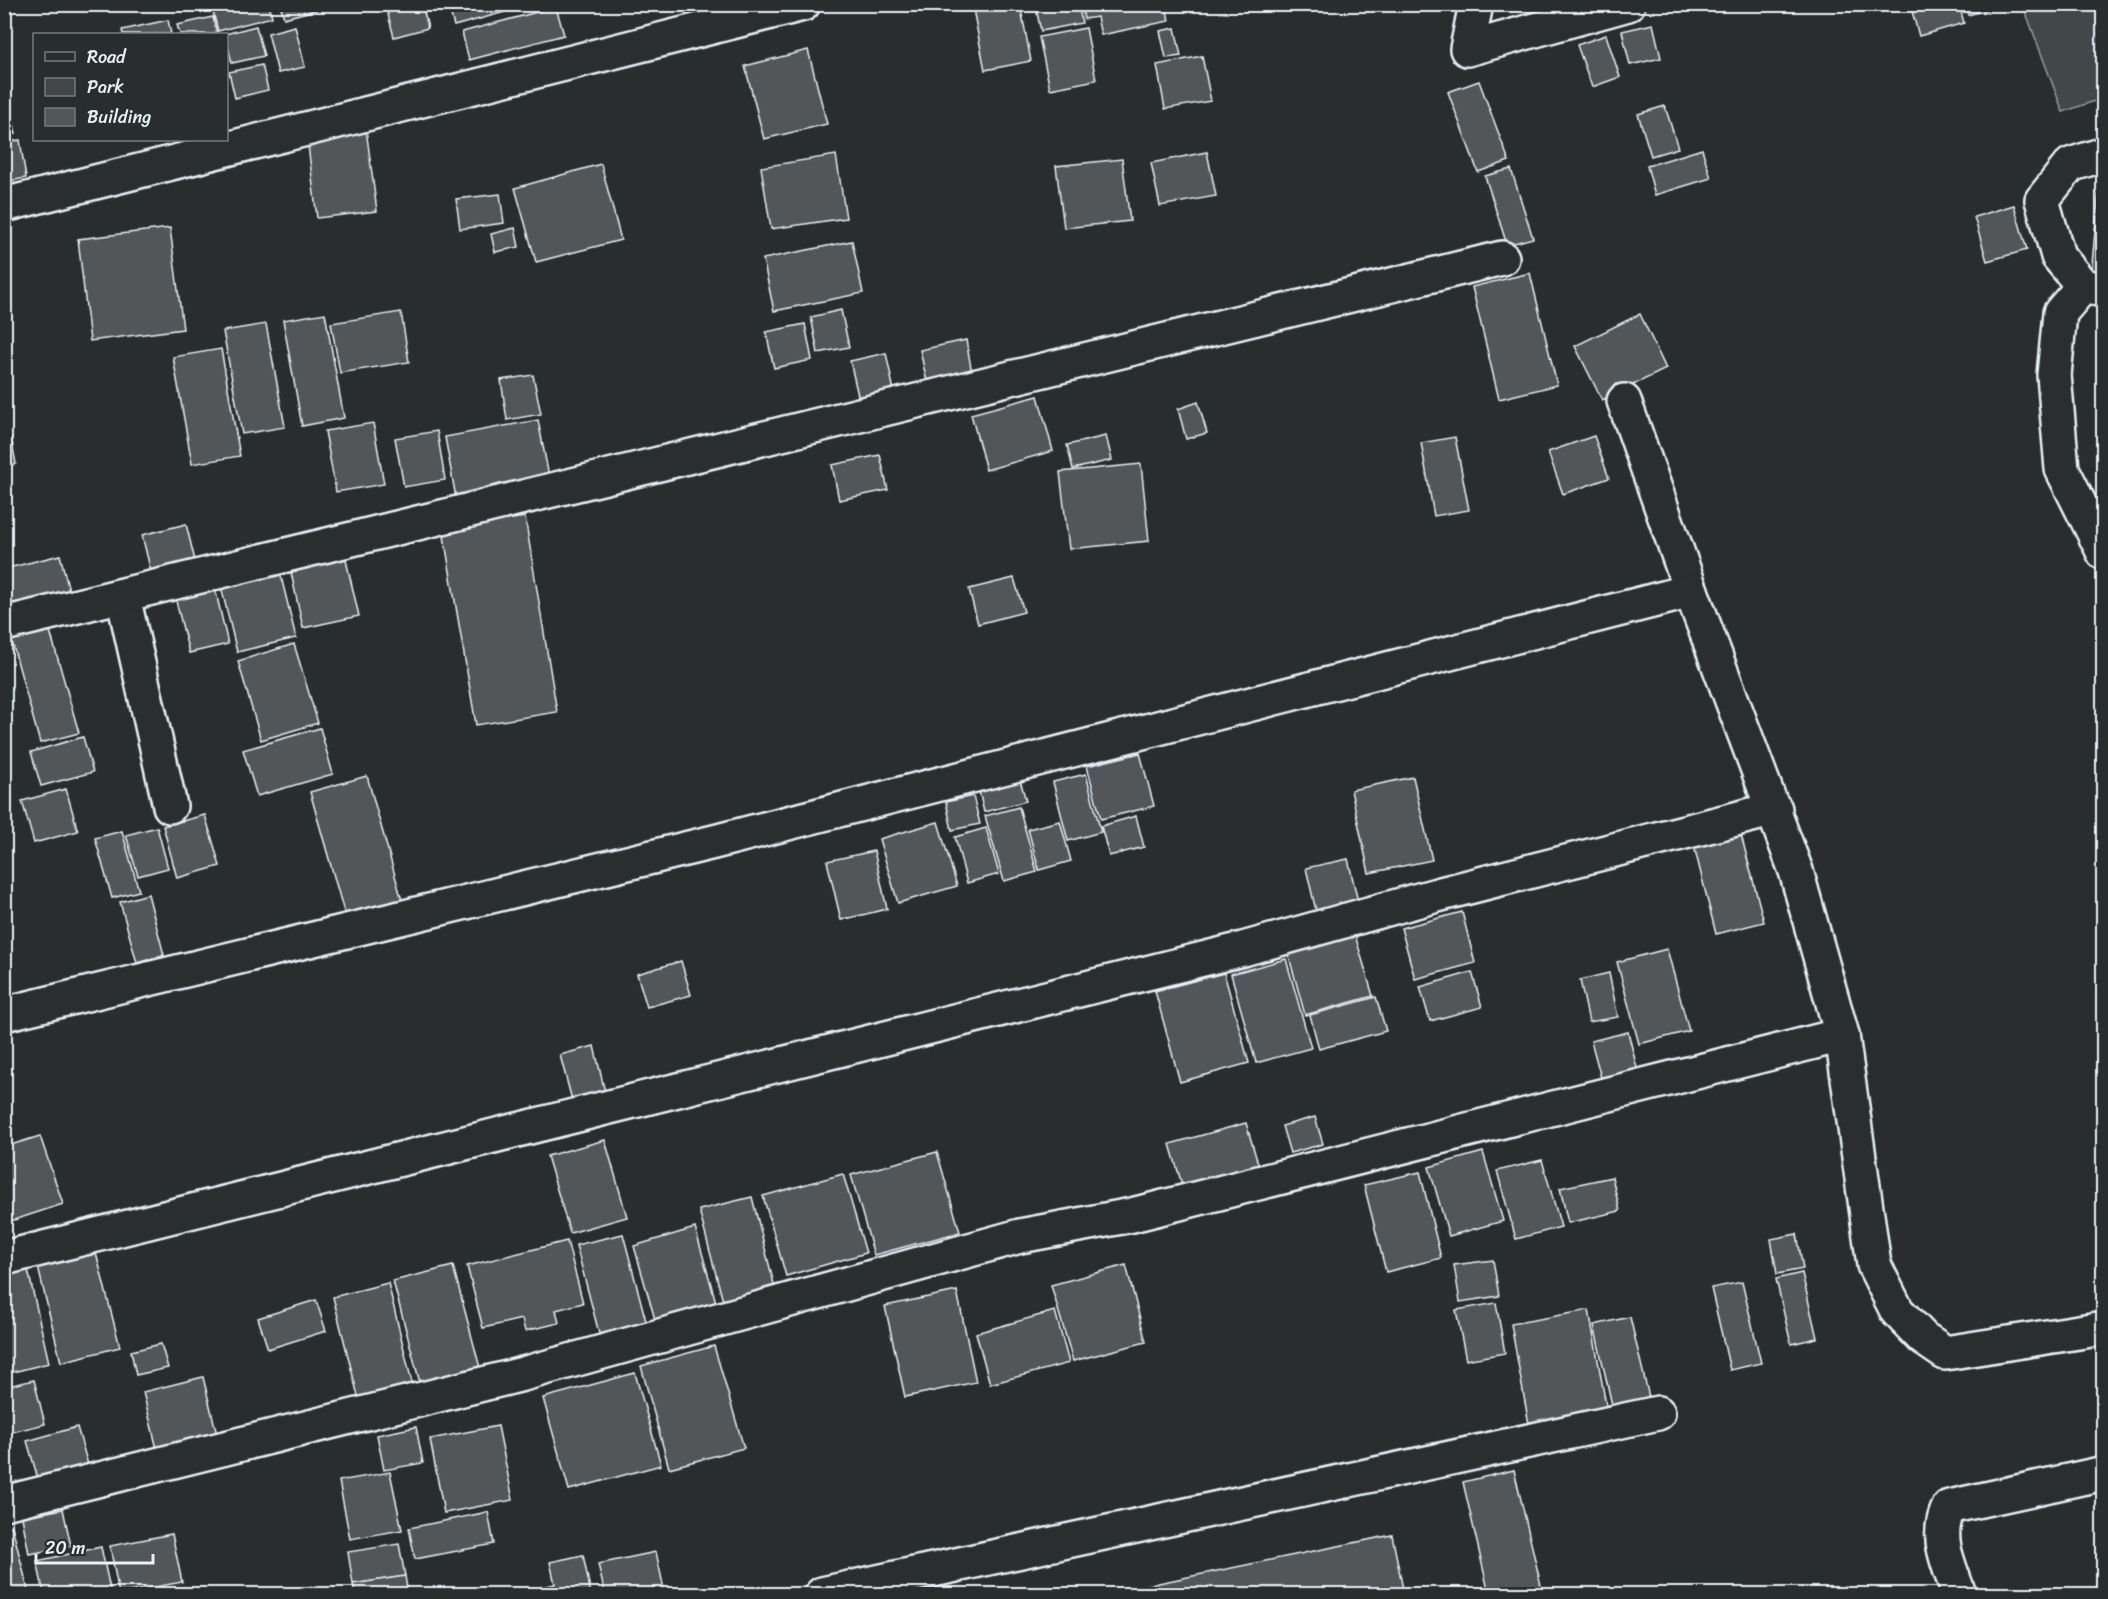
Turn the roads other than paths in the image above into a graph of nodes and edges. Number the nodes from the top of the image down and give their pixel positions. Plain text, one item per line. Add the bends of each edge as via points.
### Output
1 (803, 4) edge
2 (1476, 4) edge
3 (1628, 4) edge
4 (2103, 154) edge
5 (4, 205) edge
6 (1502, 258) dead end
7 (2093, 288) edge
8 (1624, 401) dead end
9 (2103, 553) edge
10 (1691, 591) junction
11 (123, 596) junction
12 (4, 624) edge
13 (170, 806) dead end
14 (1774, 809) junction
15 (4, 1014) edge
16 (1842, 1035) junction
17 (4, 1258) edge
18 (2103, 1328) edge
19 (1659, 1413) dead end
20 (2103, 1473) edge
21 (4, 1503) edge
22 (822, 1594) edge
23 (1959, 1594) edge

1 - 5 street
2 - 3 street via 1467,49
4 - 7 street via 2070,165 2042,200 2058,256
6 - 11 street
7 - 9 street via 2060,313 2054,375 2062,469
8 - 10 street
10 - 14 street
10 - 15 street via 714,842
11 - 12 street
11 - 13 street
14 - 16 street via 1796,871
14 - 17 street via 1437,895 1243,950
16 - 18 street via 1874,1265 1897,1311 1923,1338 1946,1353
16 - 21 street via 1132,1215 1020,1236 524,1374
19 - 22 street
20 - 23 street via 1948,1507 1942,1522 1942,1542

